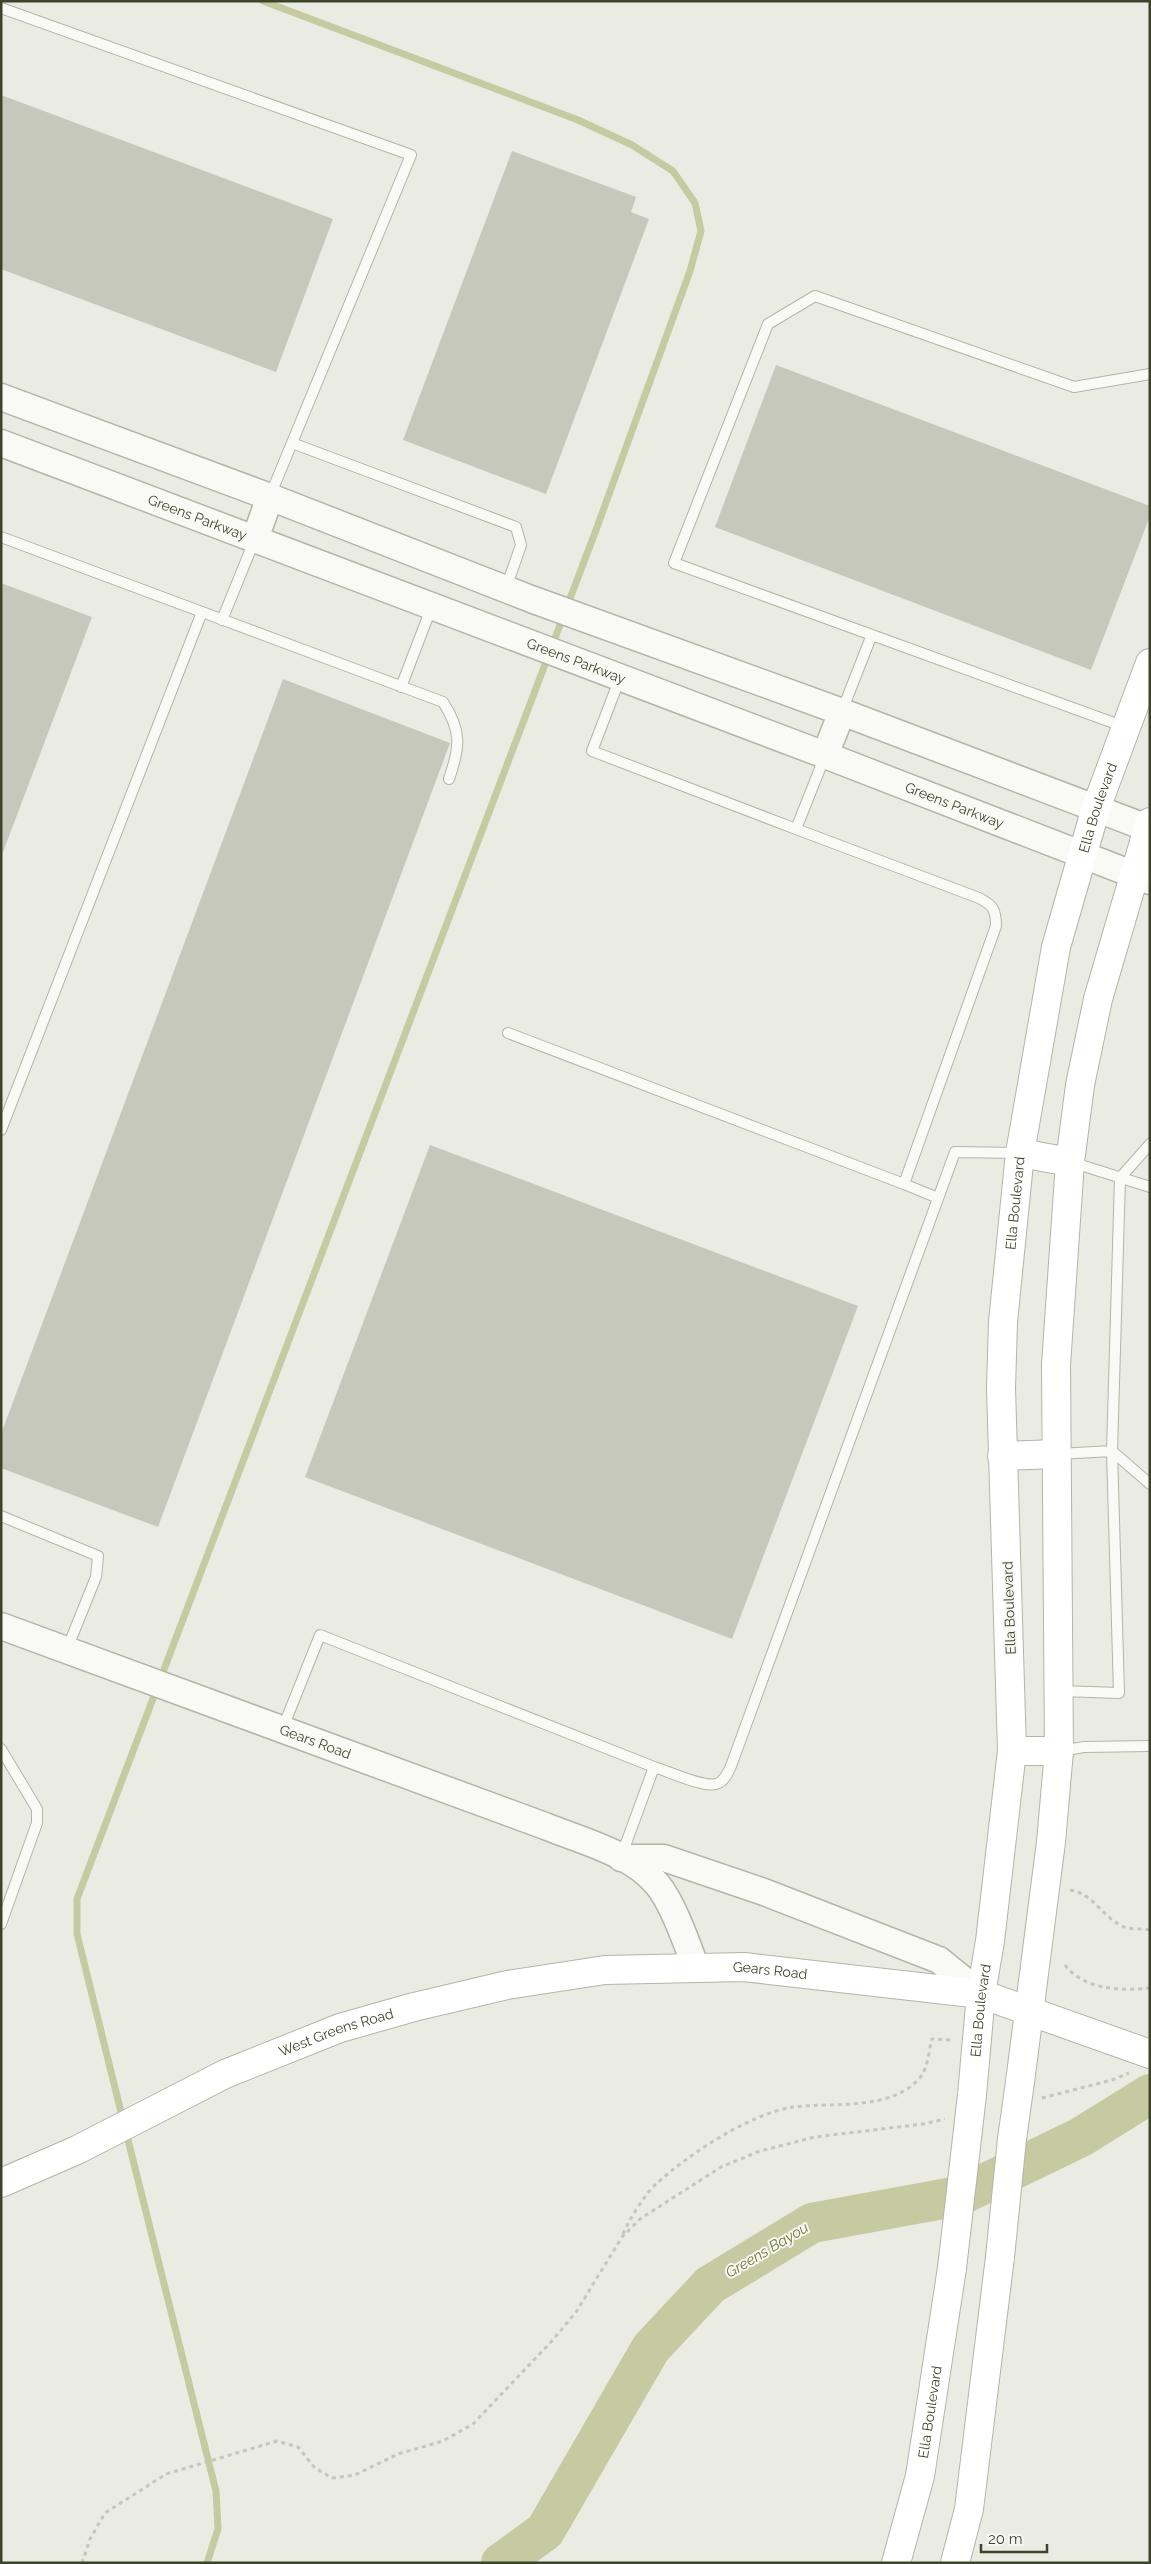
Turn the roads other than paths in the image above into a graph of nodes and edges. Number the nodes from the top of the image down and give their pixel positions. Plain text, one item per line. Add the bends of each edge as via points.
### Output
1 (1, 8) edge
2 (1148, 376) edge
3 (1, 397) edge
4 (1, 443) edge
5 (292, 443) junction
6 (270, 497) junction
7 (1, 537) edge
8 (255, 538) junction
9 (505, 589) junction
10 (432, 606) junction
11 (202, 612) junction
12 (222, 620) junction
13 (871, 637) junction
14 (1150, 663) edge
15 (620, 677) junction
16 (401, 686) junction
17 (842, 712) junction
18 (1126, 728) junction
19 (825, 755) junction
20 (449, 779) dead end
21 (1096, 808) junction
22 (1149, 826) edge
23 (796, 829) junction
24 (1081, 855) junction
25 (1142, 878) edge
26 (508, 1032) dead end
27 (1, 1130) edge
28 (1150, 1144) edge
29 (1020, 1153) junction
30 (1070, 1162) junction
31 (1120, 1178) junction
32 (904, 1184) junction
33 (1150, 1187) edge
34 (938, 1198) junction
35 (1112, 1451) junction
36 (1056, 1454) junction
37 (1002, 1456) junction
38 (1150, 1484) edge
39 (1, 1516) edge
40 (4, 1625) edge
41 (67, 1649) junction
42 (1060, 1691) junction
43 (282, 1730) junction
44 (1150, 1746) edge
45 (1, 1749) edge
46 (1012, 1751) junction
47 (1059, 1751) junction
48 (654, 1767) junction
49 (621, 1858) junction
50 (1, 1924) edge
51 (696, 1968) junction
52 (981, 1994) junction
53 (1028, 2010) junction
54 (1142, 2062) edge
55 (1, 2184) edge
56 (896, 2563) edge
57 (955, 2563) edge

1 - 5 lane via 411,155
2 - 13 lane via 1074,386 815,296 768,324 674,563
3 - 6 street
4 - 8 street, Greens Parkway
5 - 6 lane
5 - 9 lane via 516,527 521,545
6 - 8 street
6 - 9 street
7 - 11 lane
8 - 10 street, Greens Parkway
8 - 12 lane
9 - 17 street
10 - 15 street, Greens Parkway
10 - 16 lane
11 - 12 lane
11 - 27 lane
12 - 16 lane
13 - 17 lane
13 - 18 lane
14 - 18 main road, Ella Boulevard
15 - 19 street, Greens Parkway
15 - 23 lane via 592,751
16 - 20 lane via 443,702 455,721 458,755
17 - 19 street
17 - 21 street
18 - 21 main road, Ella Boulevard
19 - 23 lane
19 - 24 street, Greens Parkway
21 - 22 street
21 - 24 main road, Ella Boulevard
22 - 25 main road
23 - 32 lane via 979,898 991,904 996,913 996,926
24 - 25 street, Greens Parkway
24 - 29 main road, Ella Boulevard via 1056,948
25 - 30 main road via 1098,999 1080,1085
26 - 32 lane
28 - 31 lane
29 - 30 main road
29 - 34 lane via 955,1152
29 - 37 main road, Ella Boulevard via 1003,1322
30 - 31 lane
30 - 36 main road via 1056,1364
31 - 33 lane
31 - 35 lane
32 - 34 lane
34 - 48 lane via 731,1766 725,1778 716,1784 703,1784
35 - 36 lane
35 - 38 lane
35 - 42 lane via 1119,1693
36 - 37 main road
36 - 42 main road
37 - 46 main road, Ella Boulevard
39 - 41 lane via 98,1556 96,1577
40 - 41 street, Gears Road
41 - 43 street, Gears Road
42 - 47 main road
43 - 48 lane via 320,1635
43 - 49 street, Gears Road via 545,1826
44 - 47 lane
45 - 50 lane via 37,1809 37,1823
46 - 47 main road
46 - 52 main road, Ella Boulevard
47 - 53 main road via 1051,1842
48 - 49 lane
49 - 51 street, Gears Road via 642,1870 658,1885
49 - 52 street, Gears Road via 664,1858 764,1892 939,1960
51 - 52 main road, Gears Road via 744,1967
51 - 55 main road, West Greens Road via 605,1970 506,1985 340,2028 225,2074 77,2150
52 - 53 main road, Gears Road
52 - 56 main road, Ella Boulevard, bridge via 952,2268 920,2476
53 - 54 main road, Gears Road via 1111,2040
53 - 57 main road, bridge via 1028,2091 1012,2139 969,2509

